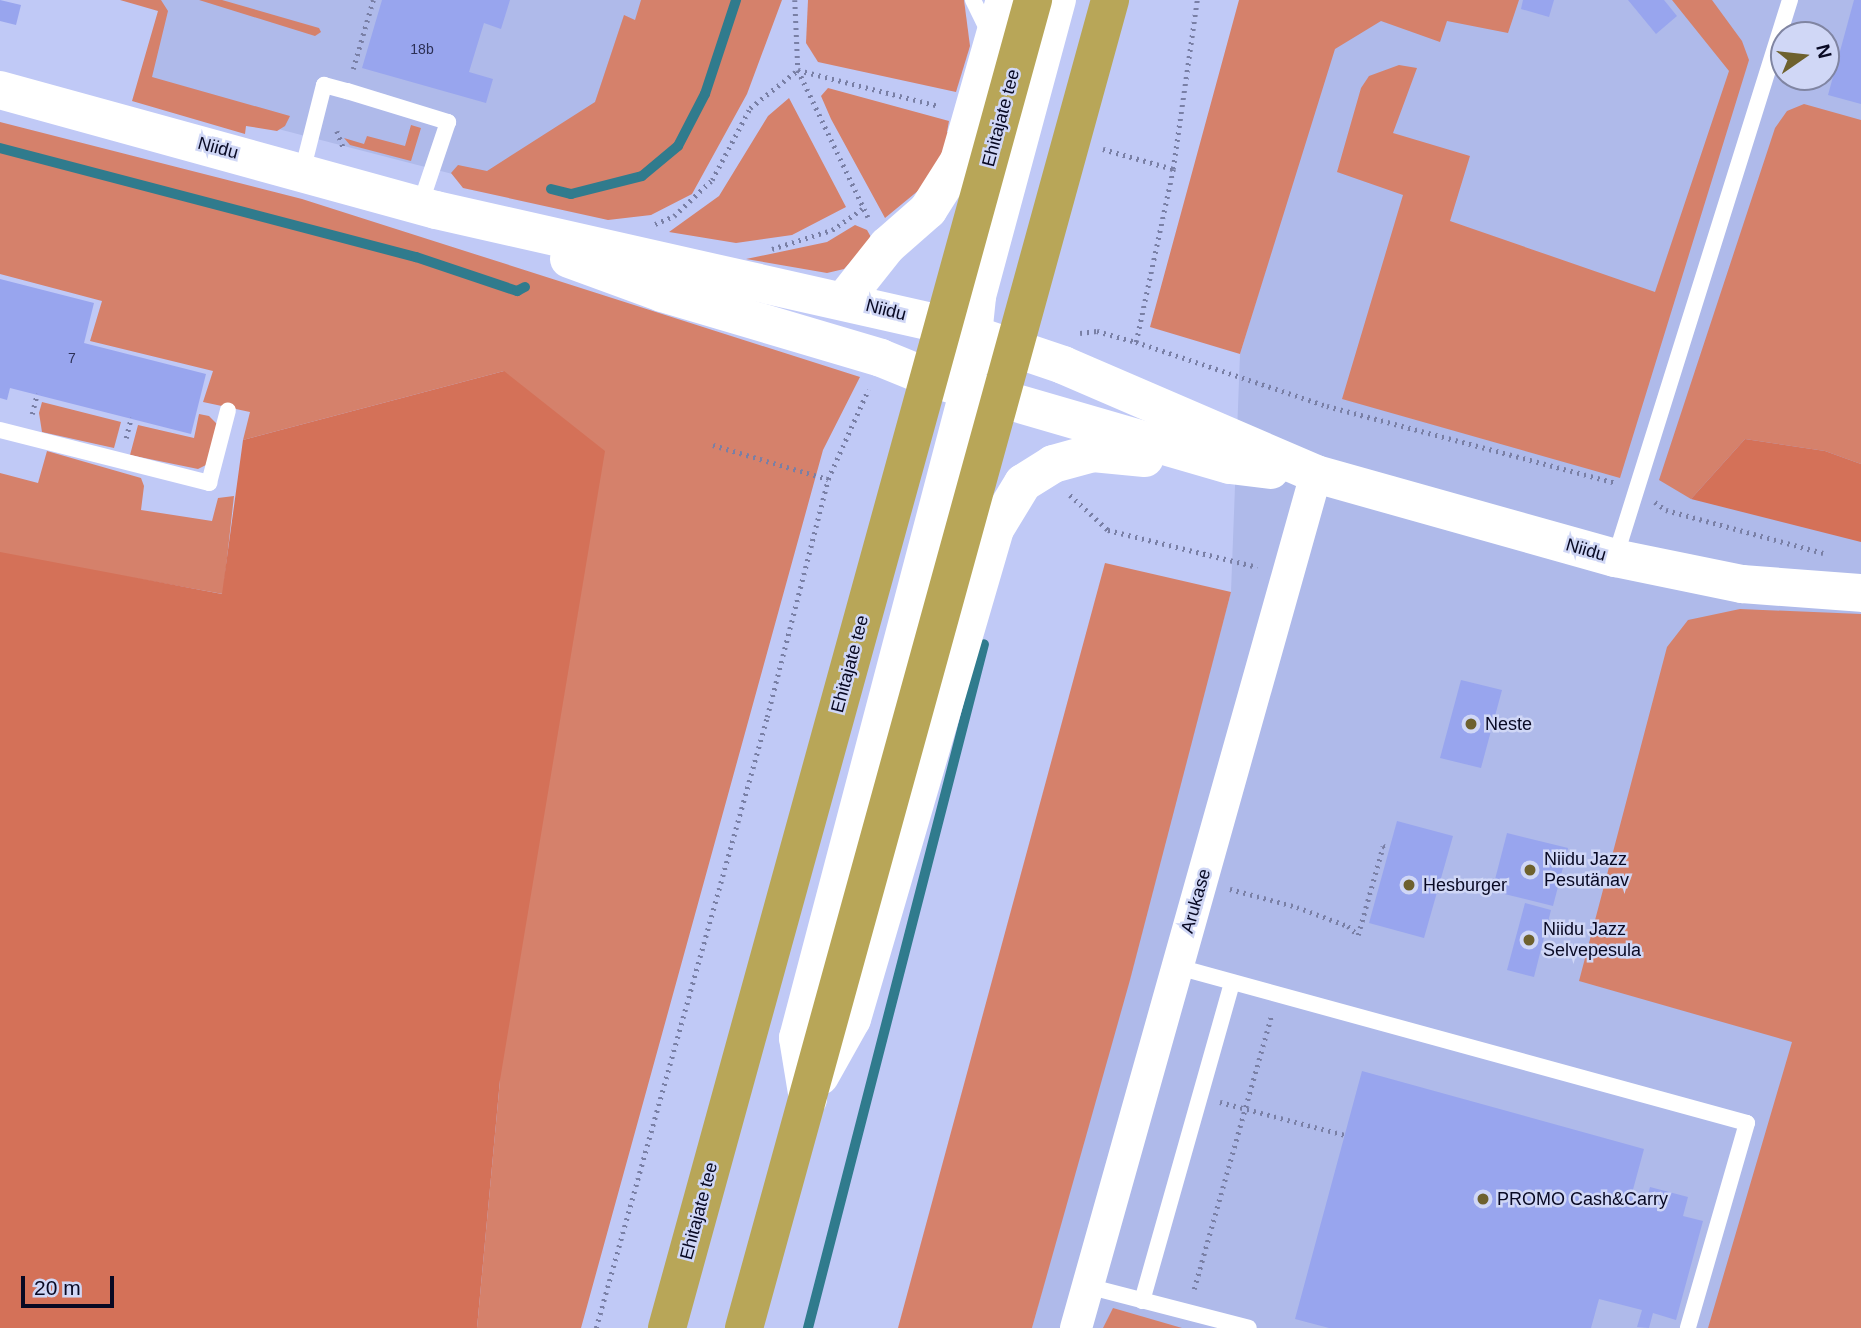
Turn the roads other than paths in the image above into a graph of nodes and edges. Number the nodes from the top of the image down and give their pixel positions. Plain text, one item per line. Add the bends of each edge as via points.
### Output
1 (974, 0) edge
2 (1006, 0) edge
3 (1033, 0) edge
4 (1057, 0) edge
5 (1110, 0) edge
6 (1122, 0) edge
7 (1790, 0) edge
8 (993, 41) junction
9 (1096, 49) junction
10 (0, 90) edge
11 (302, 172) junction
12 (428, 207) junction
13 (845, 299) junction
14 (958, 330) junction
15 (1013, 349) junction
16 (929, 378) junction
17 (984, 393) junction
18 (228, 410) dead end
19 (0, 430) edge
20 (1230, 465) junction
21 (1317, 474) junction
22 (1615, 558) junction
23 (1861, 593) edge
24 (1178, 967) junction
25 (1232, 982) junction
26 (808, 1099) junction
27 (1087, 1286) junction
28 (1142, 1301) junction
29 (667, 1328) edge
30 (744, 1328) edge
31 (1076, 1328) edge
32 (1249, 1328) edge
33 (1688, 1328) edge

1 - 8 lane
2 - 8 street
3 - 14 highway, Ehitajate tee
4 - 14 street via 977,296
5 - 9 highway
6 - 9 lane
7 - 22 lane
8 - 13 street via 959,162 928,210 887,246
9 - 15 highway
10 - 11 street, Niidu
11 - 12 street, Niidu
11 - 12 lane via 324,85 347,91 448,122
12 - 13 street, Niidu
12 - 16 street, Niidu via 662,293 881,358
13 - 14 street, Niidu
14 - 15 street, Niidu
14 - 16 highway, Ehitajate tee
14 - 17 street
15 - 17 highway
15 - 21 street, Niidu via 1063,365
16 - 17 street, Niidu
16 - 29 highway, Ehitajate tee
17 - 20 street, Niidu
17 - 26 highway
18 - 19 lane via 209,483
20 - 21 street, Niidu
20 - 26 street via 1093,453 1053,464 1023,483 995,529 852,1019
21 - 22 street, Niidu
21 - 24 street, Arukase
22 - 23 street, Niidu via 1742,584
24 - 25 lane
24 - 27 street, Arukase
25 - 28 lane
25 - 33 lane via 1747,1123
26 - 30 highway
27 - 28 lane
27 - 31 street, Arukase
28 - 32 lane

